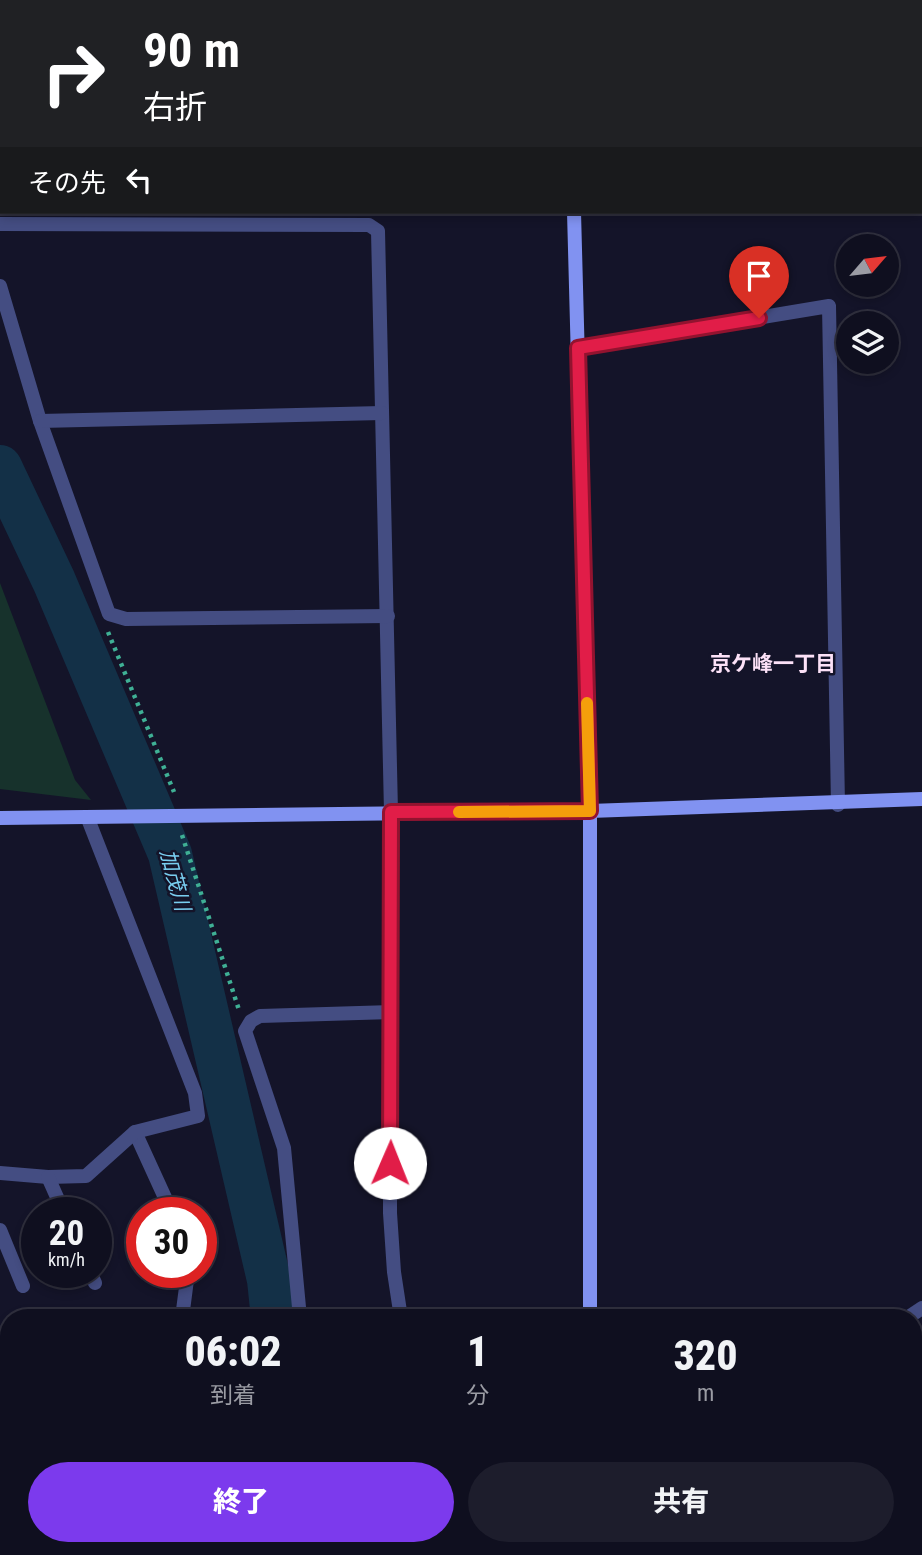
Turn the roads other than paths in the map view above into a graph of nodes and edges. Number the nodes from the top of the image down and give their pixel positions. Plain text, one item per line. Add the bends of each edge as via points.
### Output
1 (574, 214) edge
2 (0, 224) edge
3 (0, 286) edge
4 (578, 348) junction
5 (382, 413) junction
6 (40, 421) junction
7 (388, 616) junction
8 (922, 799) edge
9 (838, 805) junction
10 (590, 811) junction
11 (391, 812) junction
12 (0, 818) edge
13 (88, 819) junction
14 (392, 1012) junction
15 (135, 1132) junction
16 (0, 1173) edge
17 (48, 1177) junction
18 (57, 1197) edge
19 (165, 1197) edge
20 (0, 1230) edge
21 (21, 1281) edge
22 (186, 1288) edge
23 (183, 1309) edge
24 (299, 1309) edge
25 (400, 1309) edge
26 (590, 1309) edge

1 - 4 street
2 - 5 street via 369,225 378,231
3 - 6 street
4 - 9 street via 829,306
4 - 10 street
5 - 6 street
5 - 7 street
6 - 7 street via 109,614 125,619
7 - 11 street
8 - 9 street
9 - 10 street
10 - 11 street
10 - 26 street
11 - 13 street
11 - 14 street
12 - 13 street
13 - 15 street via 195,1093 198,1116
14 - 24 street via 260,1016 245,1031 284,1148
14 - 25 street via 390,1213
15 - 17 street via 86,1176
15 - 19 street
16 - 17 street
17 - 18 street
20 - 21 street
22 - 23 street

